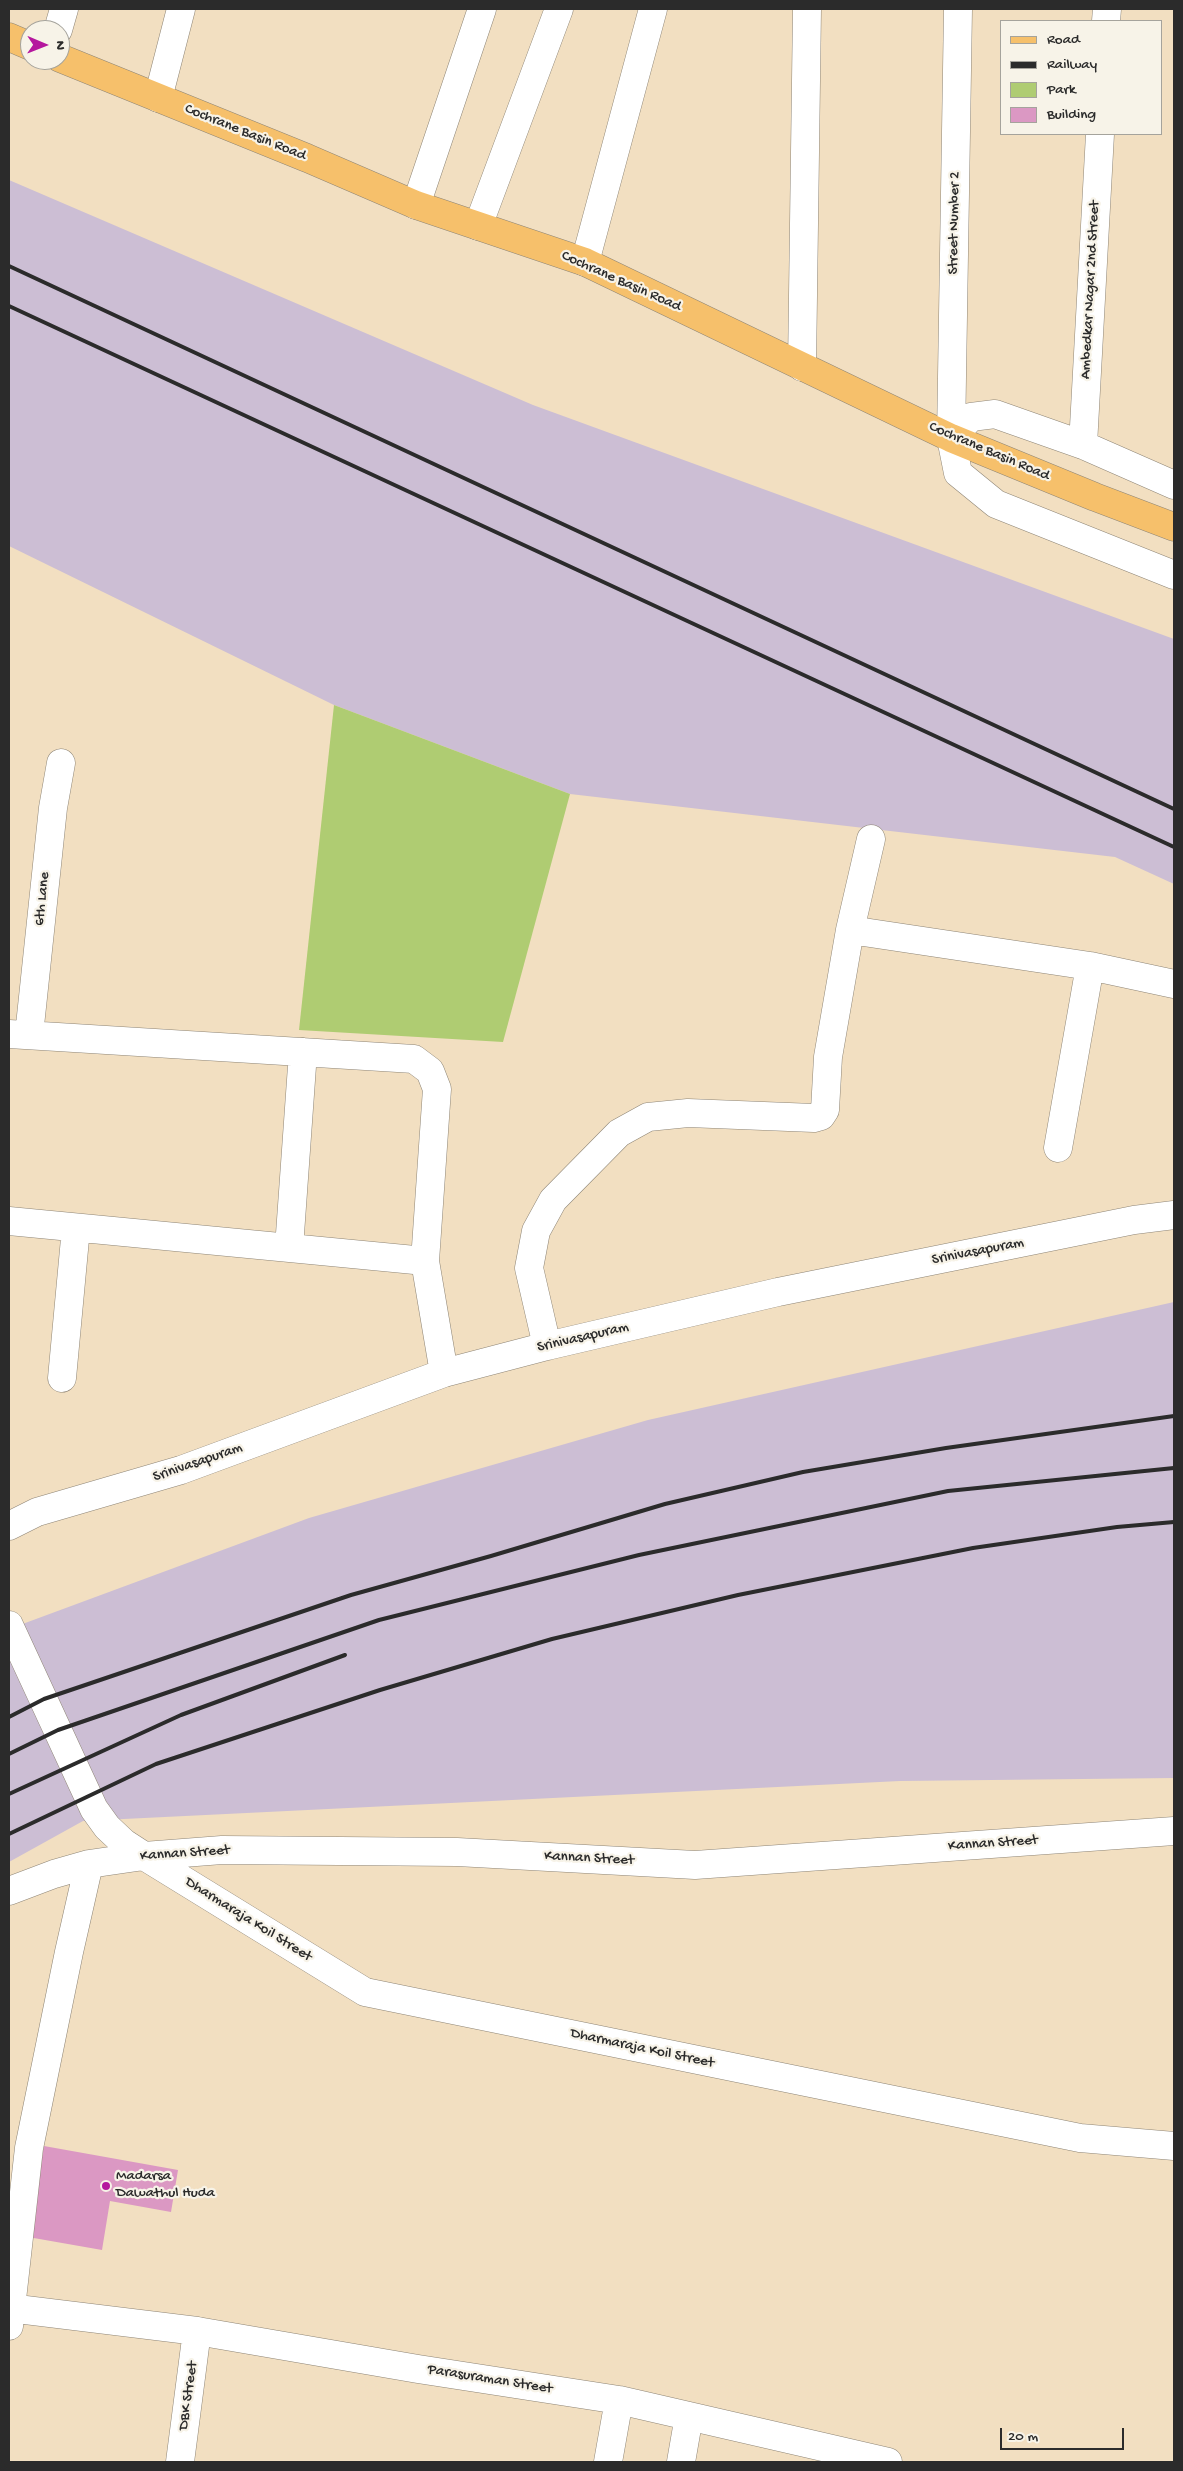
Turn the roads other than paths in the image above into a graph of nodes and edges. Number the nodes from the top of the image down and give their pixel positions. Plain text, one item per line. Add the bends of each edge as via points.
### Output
1 (181, 9) edge
2 (482, 9) edge
3 (560, 9) edge
4 (653, 9) edge
5 (807, 9) edge
6 (958, 9) edge
7 (70, 62) edge
8 (158, 98) junction
9 (1100, 135) edge
10 (416, 205) junction
11 (478, 226) junction
12 (585, 262) junction
13 (802, 367) junction
14 (951, 438) junction
15 (1083, 445) junction
16 (1174, 485) edge
17 (1174, 527) edge
18 (1174, 576) edge
19 (62, 763) dead end
20 (871, 839) dead end
21 (850, 930) junction
22 (1090, 966) junction
23 (1174, 984) edge
24 (19, 1034) edge
25 (303, 1052) junction
26 (1058, 1148) dead end
27 (1174, 1215) edge
28 (9, 1221) edge
29 (76, 1228) junction
30 (289, 1248) junction
31 (425, 1261) junction
32 (547, 1346) junction
33 (444, 1373) junction
34 (62, 1378) dead end
35 (9, 1526) edge
36 (9, 1625) edge
37 (1174, 1831) edge
38 (144, 1856) junction
39 (89, 1864) junction
40 (9, 1891) edge
41 (1174, 2146) edge
42 (10, 2315) edge
43 (197, 2331) junction
44 (619, 2400) junction
45 (689, 2416) junction
46 (180, 2462) edge
47 (608, 2462) edge
48 (681, 2462) edge
49 (888, 2462) edge

1 - 8 street
2 - 10 street
3 - 11 street
4 - 12 street
5 - 13 street
6 - 14 street, Street Number 2
7 - 8 main road, Cochrane Basin Road
8 - 10 main road, Cochrane Basin Road
9 - 15 street, Ambedkar Nagar 2nd Street
10 - 11 main road, Cochrane Basin Road
11 - 12 main road, Cochrane Basin Road
12 - 13 main road, Cochrane Basin Road
13 - 14 main road, Cochrane Basin Road
14 - 15 street via 971,417 995,414
14 - 17 main road, Cochrane Basin Road
14 - 18 street, Street Number 2 via 958,473 996,504
15 - 16 street
19 - 24 street, 6th Lane
20 - 21 street
21 - 22 street
21 - 32 street via 828,1058 825,1110 821,1116 688,1113 648,1117 619,1133 553,1200 536,1231 530,1268
22 - 23 street
22 - 26 street
24 - 25 street
25 - 30 street
25 - 31 street via 414,1059 430,1071 437,1090
27 - 32 street, Srinivasapuram via 1134,1220 778,1292
28 - 29 street
29 - 30 street
29 - 34 street
30 - 31 street
31 - 33 street
32 - 33 street, Srinivasapuram
33 - 35 street, Srinivasapuram via 181,1470 38,1512
36 - 38 street, Dharmaraja Koil Street via 94,1809 124,1843
37 - 38 street, Kannan Street via 695,1865 427,1851 222,1850
38 - 39 street, Kannan Street
38 - 41 street, Dharmaraja Koil Street via 365,1992 1080,2138
39 - 40 street, Kannan Street
39 - 42 street via 29,2148
42 - 43 street, Parasuraman Street via 88,2317
43 - 44 street, Parasuraman Street
43 - 46 street, DBK Street
44 - 45 street, Parasuraman Street
44 - 47 street
45 - 48 street
45 - 49 street, Parasuraman Street

